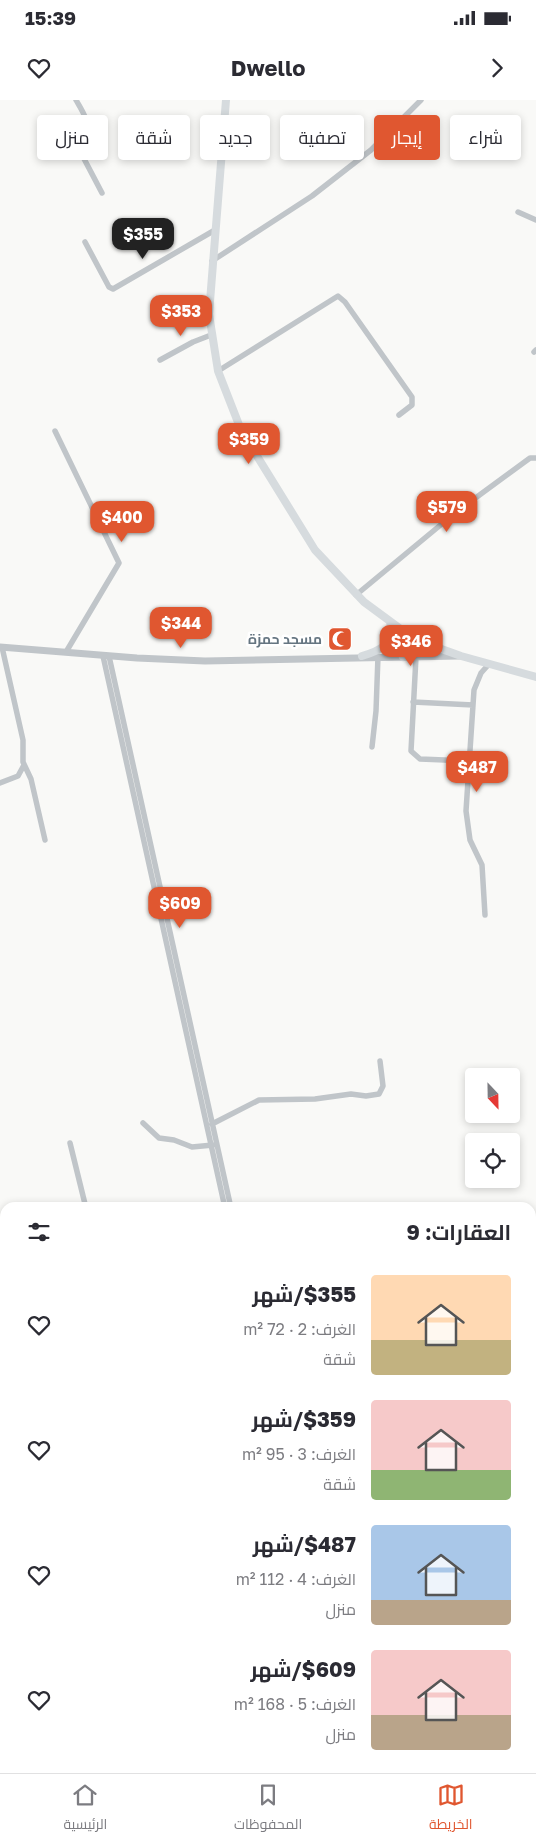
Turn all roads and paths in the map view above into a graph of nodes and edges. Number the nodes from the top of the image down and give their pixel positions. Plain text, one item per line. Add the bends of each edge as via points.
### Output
1 (76, 100) edge
2 (226, 100) edge
3 (421, 100) edge
4 (102, 193) dead end
5 (518, 212) dead end
6 (536, 220) edge
7 (215, 230) junction
8 (84, 242) dead end
9 (212, 261) junction
10 (211, 335) junction
11 (160, 360) dead end
12 (218, 371) junction
13 (399, 415) dead end
14 (55, 431) dead end
15 (536, 458) edge
16 (356, 595) junction
17 (390, 622) junction
18 (410, 634) junction
19 (1, 647) edge
20 (385, 647) junction
21 (66, 652) junction
22 (106, 656) junction
23 (362, 656) junction
24 (378, 656) junction
25 (416, 656) junction
26 (461, 656) junction
27 (403, 657) junction
28 (489, 664) junction
29 (536, 677) edge
30 (413, 702) junction
31 (473, 705) junction
32 (372, 747) dead end
33 (469, 762) junction
34 (24, 765) junction
35 (0, 783) edge
36 (45, 840) dead end
37 (485, 915) dead end
38 (380, 1061) dead end
39 (143, 1123) dead end
40 (212, 1124) junction
41 (70, 1143) dead end
42 (214, 1145) junction
43 (85, 1202) edge
44 (224, 1202) edge
45 (229, 1202) edge

1 - 4 street via 88,125 80,146 81,153
2 - 7 main road
3 - 9 street via 371,150 320,190
5 - 6 street
7 - 8 street via 113,289
7 - 9 main road
9 - 10 main road
10 - 11 street
10 - 12 main road
12 - 13 street via 338,296 412,397 412,405
12 - 16 main road via 241,430 268,475 315,550
14 - 21 street via 119,564
15 - 16 street via 530,458 455,513
16 - 17 main road
17 - 18 main road
17 - 20 main road via 391,635
18 - 20 main road
18 - 26 main road
18 - 27 main road via 410,649
19 - 21 street
19 - 34 street via 23,740
20 - 23 main road
21 - 22 street
22 - 23 street via 230,661
22 - 40 street
22 - 42 street
23 - 24 street
24 - 27 street
24 - 32 street
25 - 26 street
25 - 27 street
25 - 30 street
26 - 28 main road
28 - 29 main road
28 - 31 street via 476,684
30 - 31 street
30 - 33 street via 410,747 413,754 420,759
31 - 33 street
33 - 37 street via 466,810 470,840 482,861
34 - 35 street via 18,776
34 - 36 street via 31,779
38 - 40 street via 384,1086 378,1094 259,1100
39 - 42 street via 159,1138 192,1147
40 - 42 street
41 - 43 street
42 - 44 street
42 - 45 street

